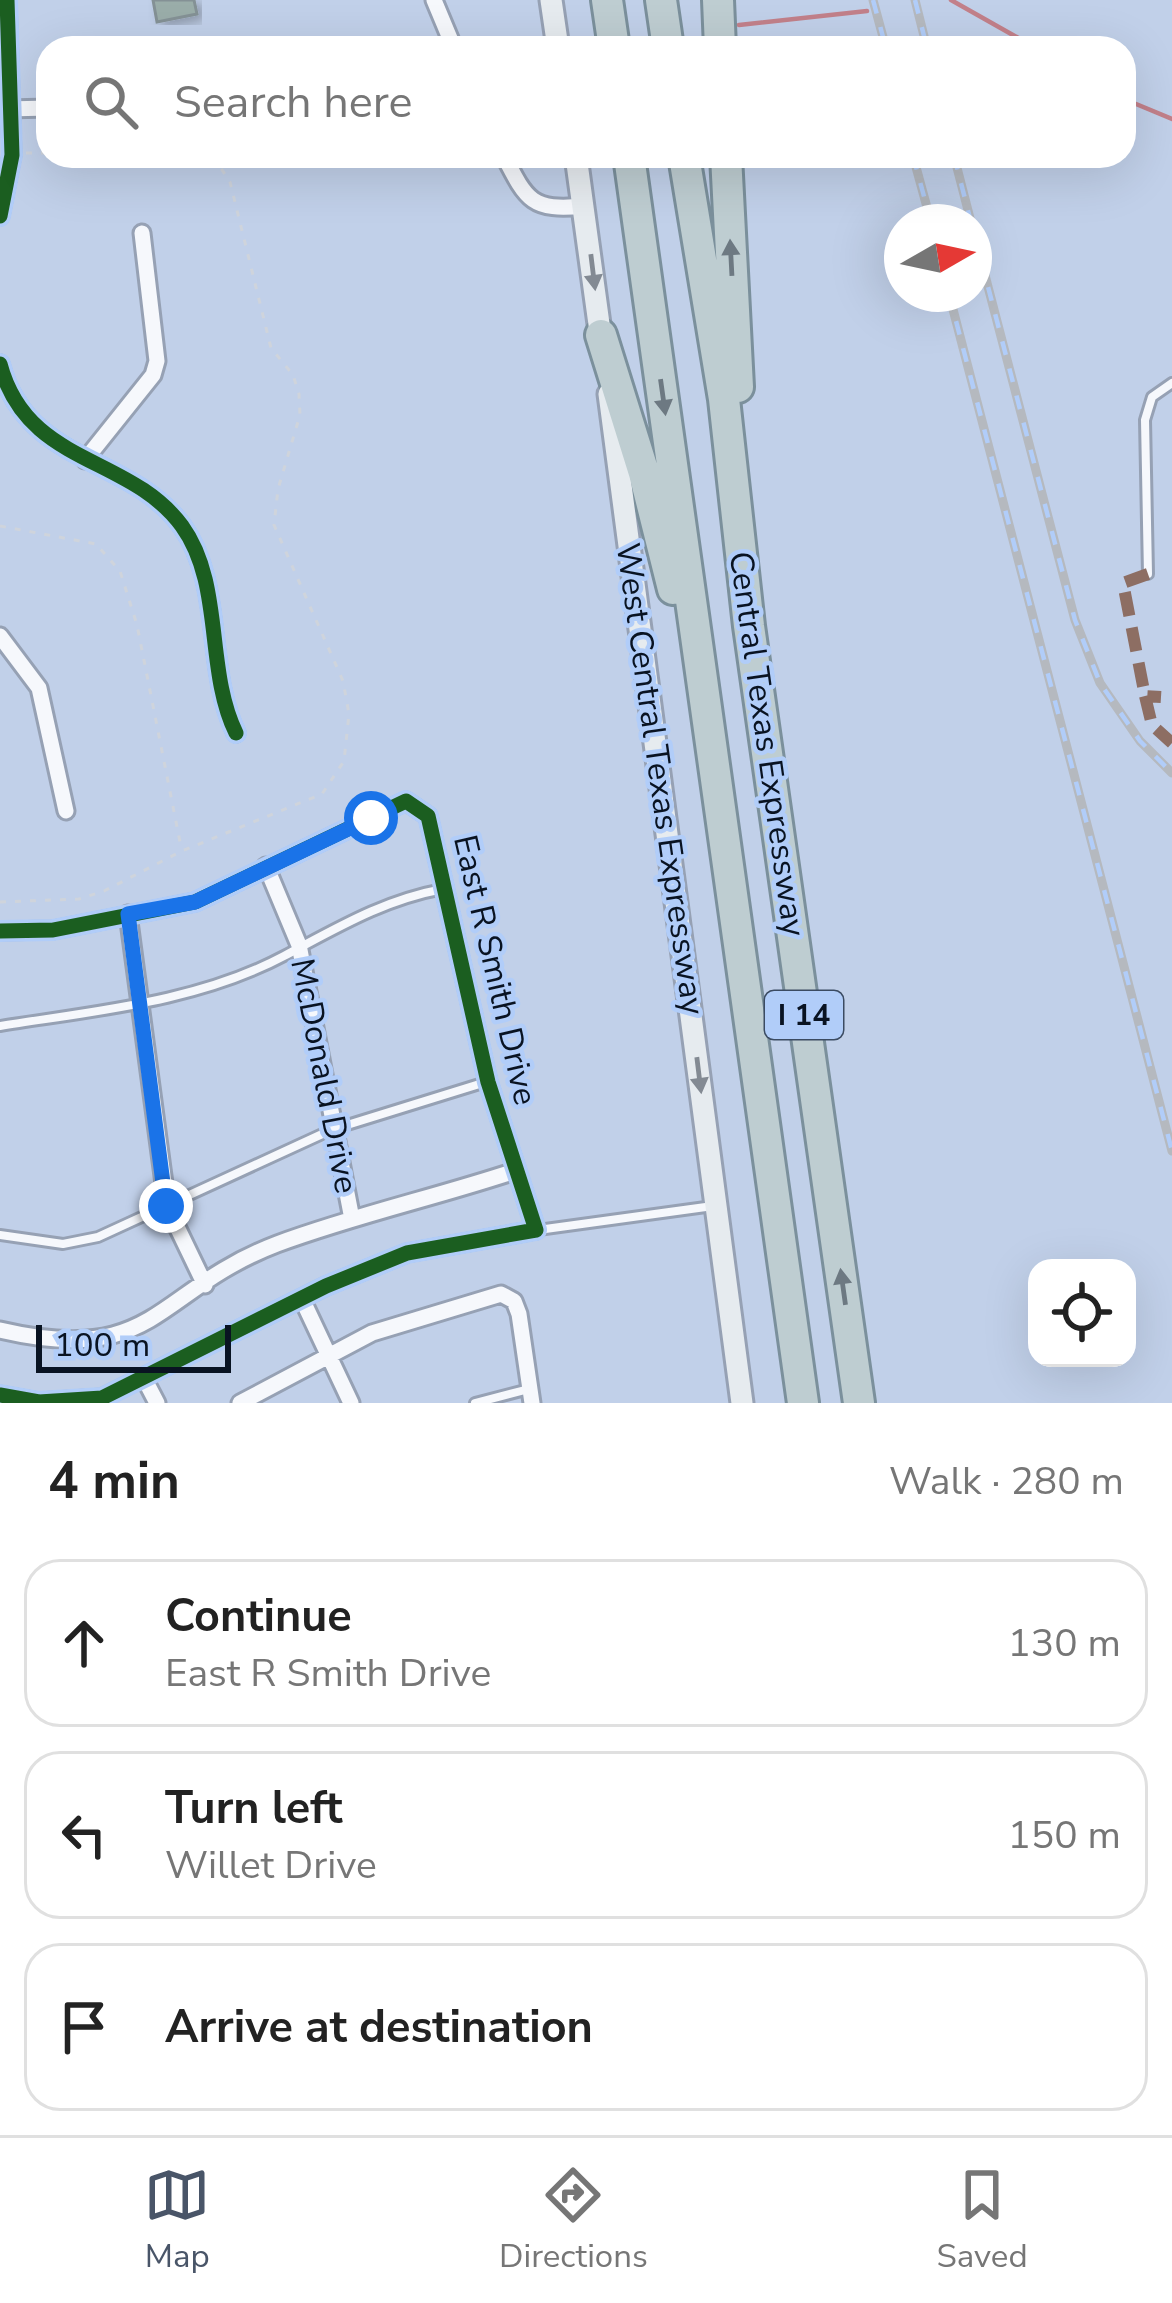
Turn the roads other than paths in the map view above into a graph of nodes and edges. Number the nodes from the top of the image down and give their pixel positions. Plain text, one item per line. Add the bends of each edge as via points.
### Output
1 (7, 0) edge
2 (434, 0) edge
3 (550, 0) edge
4 (607, 0) edge
5 (661, 0) edge
6 (718, 0) edge
7 (449, 36) edge
8 (556, 36) edge
9 (612, 36) edge
10 (666, 36) edge
11 (720, 36) edge
12 (36, 108) edge
13 (7, 109) junction
14 (510, 168) edge
15 (578, 168) edge
16 (631, 168) edge
17 (686, 168) edge
18 (727, 168) edge
19 (584, 206) junction
20 (0, 216) edge
21 (142, 233) dead end
22 (601, 335) junction
23 (0, 364) edge
24 (1172, 383) edge
25 (85, 460) junction
26 (1148, 574) dead end
27 (749, 626) junction
28 (0, 636) edge
29 (236, 733) dead end
30 (65, 811) dead end
31 (727, 860) junction
32 (266, 866) junction
33 (444, 888) junction
34 (128, 914) junction
35 (0, 931) edge
36 (299, 945) junction
37 (139, 1006) junction
38 (0, 1026) edge
39 (488, 1082) junction
40 (331, 1130) junction
41 (515, 1171) junction
42 (166, 1206) junction
43 (716, 1206) junction
44 (352, 1220) junction
45 (536, 1230) junction
46 (0, 1235) edge
47 (206, 1285) junction
48 (788, 1294) junction
49 (302, 1299) junction
50 (0, 1330) edge
51 (327, 1354) junction
52 (146, 1381) junction
53 (0, 1395) edge
54 (132, 1396) edge
55 (531, 1396) edge
56 (157, 1403) edge
57 (240, 1403) edge
58 (351, 1403) edge
59 (475, 1403) edge
60 (742, 1403) edge
61 (788, 1403) edge
62 (803, 1403) edge
63 (859, 1403) edge

1 - 13 street
2 - 7 street
3 - 8 main road
4 - 9 highway
5 - 10 highway
6 - 11 highway
12 - 13 street
13 - 20 street via 12,151
14 - 19 street via 525,197 551,209
15 - 19 main road, West Central Texas Expressway
16 -> 31 highway, Central Texas Expressway / I 14
17 - 27 highway, Central Texas Expressway / I 14 via 724,399
27 -> 18 highway
19 -> 22 main road, West Central Texas Expressway
21 - 25 street via 157,361
22 - 31 highway via 676,604 704,786
22 -> 43 main road, West Central Texas Expressway
23 - 25 street via 21,411 56,446
24 - 26 lane via 1152,397 1145,420
25 - 29 street via 163,504 185,530 200,564
63 -> 27 highway, Central Texas Expressway / I 14
28 - 30 street via 39,688
31 - 48 highway, Central Texas Expressway / I 14
32 - 33 street, East R Smith Drive via 406,801 428,816
32 - 34 street, East R Smith Drive via 195,902
32 - 36 street, McDonald Drive
33 - 36 lane via 394,898
33 - 39 street, East R Smith Drive
34 - 35 street, East R Smith Drive
34 - 37 street
36 - 37 lane
36 - 40 street, McDonald Drive
37 - 38 lane
37 - 42 street
39 - 40 lane
39 - 41 street, East R Smith Drive
40 - 42 lane
40 - 44 street, McDonald Drive
41 - 44 street
41 - 45 street, East R Smith Drive
42 - 46 lane via 63,1244
42 - 47 street
43 - 45 lane
43 - 60 main road, West Central Texas Expressway
44 - 47 street via 272,1246
45 - 49 street via 407,1253
47 - 50 street via 144,1327 109,1339 52,1342
48 - 61 highway
48 - 62 highway, Central Texas Expressway / I 14
49 - 51 street
49 - 52 street
51 - 55 street via 501,1294 519,1315
51 - 57 street
51 - 58 street
52 - 54 street
52 - 56 street
53 - 54 street via 81,1403
55 - 59 lane

